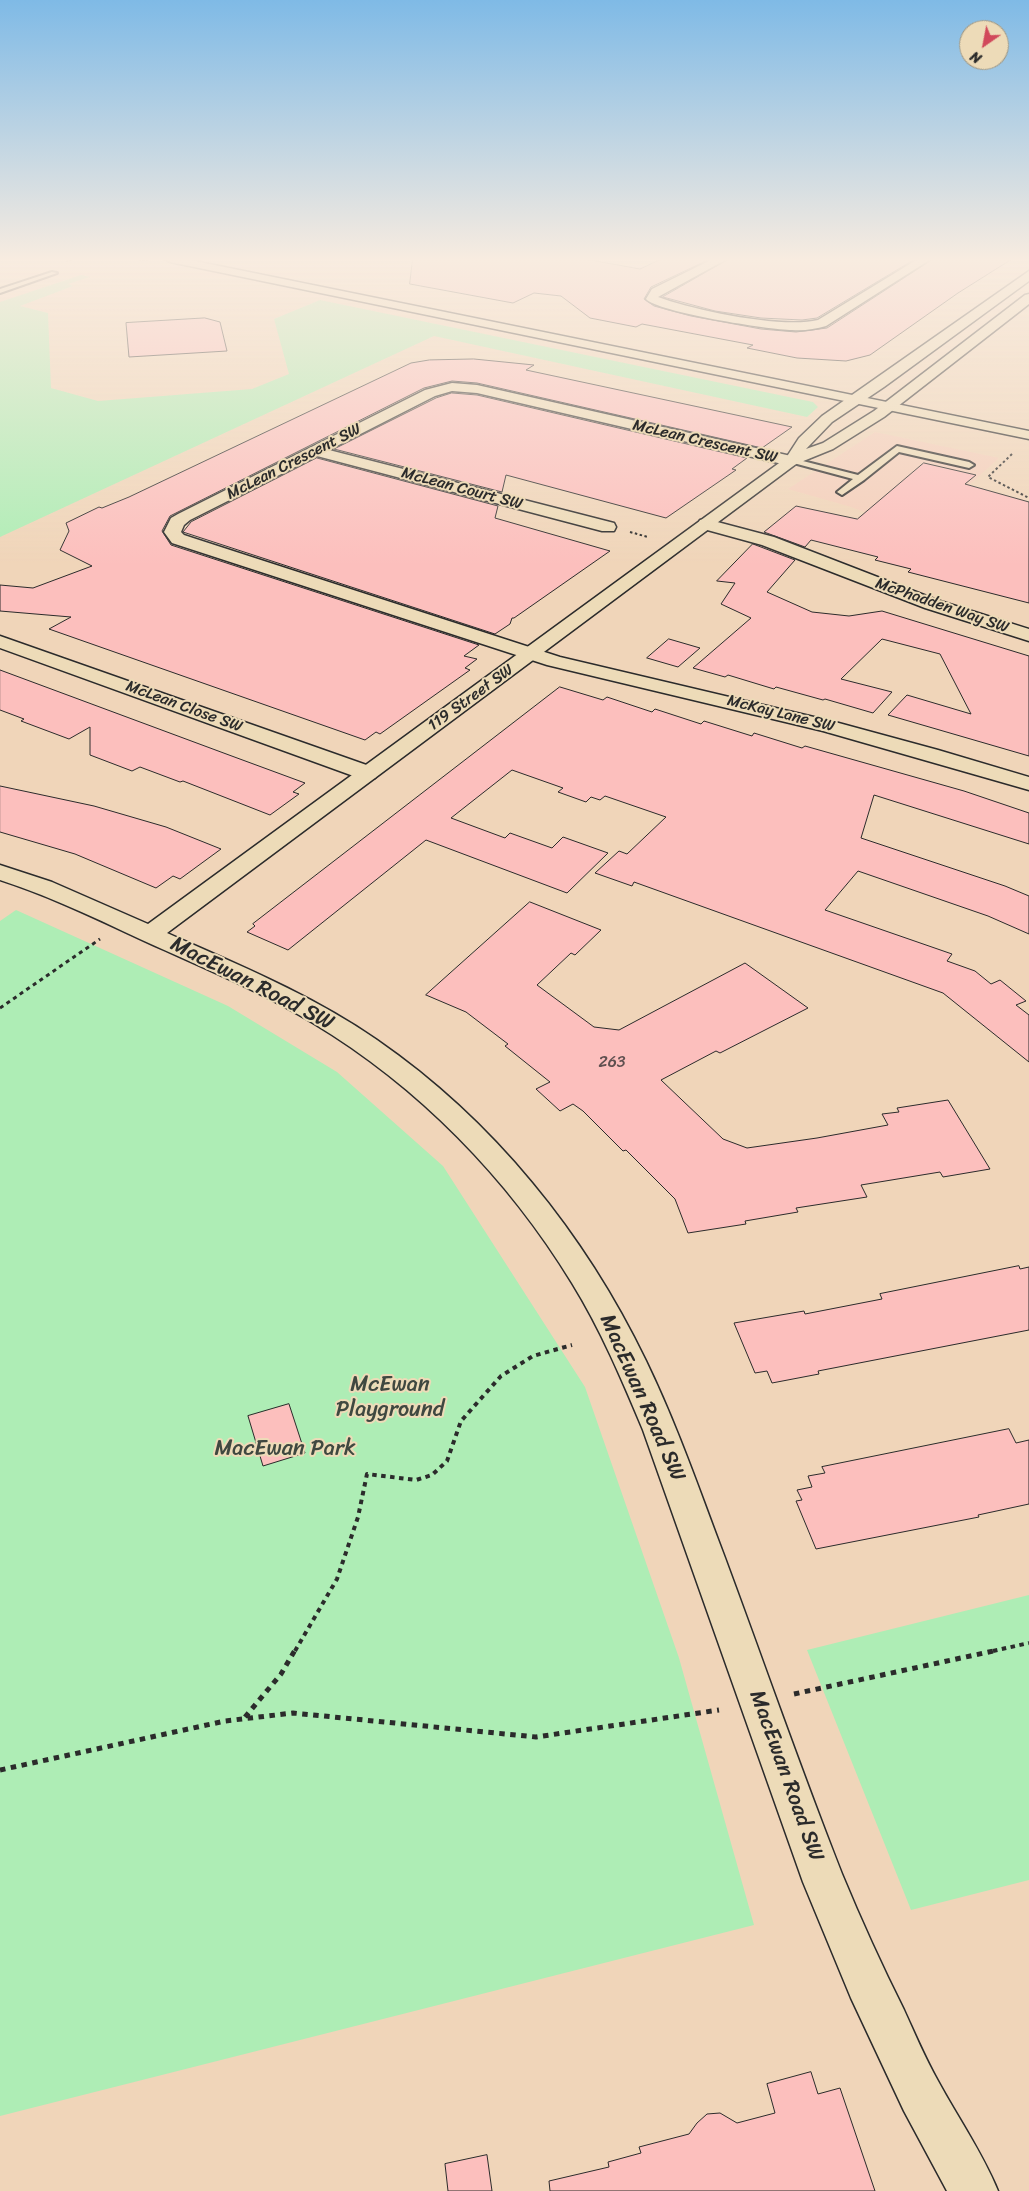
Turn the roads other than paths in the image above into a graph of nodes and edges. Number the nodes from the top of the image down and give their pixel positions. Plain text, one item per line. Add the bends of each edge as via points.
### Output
1 (688, 361) edge
2 (699, 361) edge
3 (910, 361) edge
4 (948, 361) edge
5 (862, 396) junction
6 (895, 402) junction
7 (1029, 424) edge
8 (1029, 435) edge
9 (316, 451) junction
10 (791, 461) junction
11 (969, 466) dead end
12 (861, 478) junction
13 (842, 492) dead end
14 (706, 524) junction
15 (608, 527) dead end
16 (855, 575) junction
17 (830, 586) dead end
18 (1029, 635) edge
19 (0, 642) edge
20 (531, 654) junction
21 (367, 774) junction
22 (1029, 784) edge
23 (0, 872) edge
24 (150, 934) junction
25 (974, 2191) edge

1 - 5 street
2 - 5 street
3 - 5 street, 119 Street SW
4 - 6 street, 119 Street SW
5 - 6 street
5 - 10 street, 119 Street SW via 827,419 804,441
6 - 7 street
6 - 8 street
6 - 10 street, 119 Street SW via 828,446
9 - 10 street, McLean Crescent SW via 430,393 460,387
9 - 15 street, McLean Court SW
9 - 20 street, McLean Crescent SW via 184,517 173,527 173,535
10 - 12 lane
10 - 14 street, 119 Street SW
11 - 12 lane via 897,449
12 - 13 lane
14 - 16 street, McPhadden Way SW via 768,541
14 - 20 street, 119 Street SW
16 - 17 street, McPhadden Way SW
16 - 18 street, McPhadden Way SW via 930,604
19 - 21 street, McLean Close SW
20 - 21 street, 119 Street SW
20 - 22 street, McKay Lane SW via 871,737
21 - 24 street, 119 Street SW
23 - 24 street, MacEwan Road SW via 41,885
24 - 25 street, MacEwan Road SW via 297,1002 396,1068 438,1101 481,1143 518,1186 577,1267 630,1361 660,1430 824,1882 920,2095

